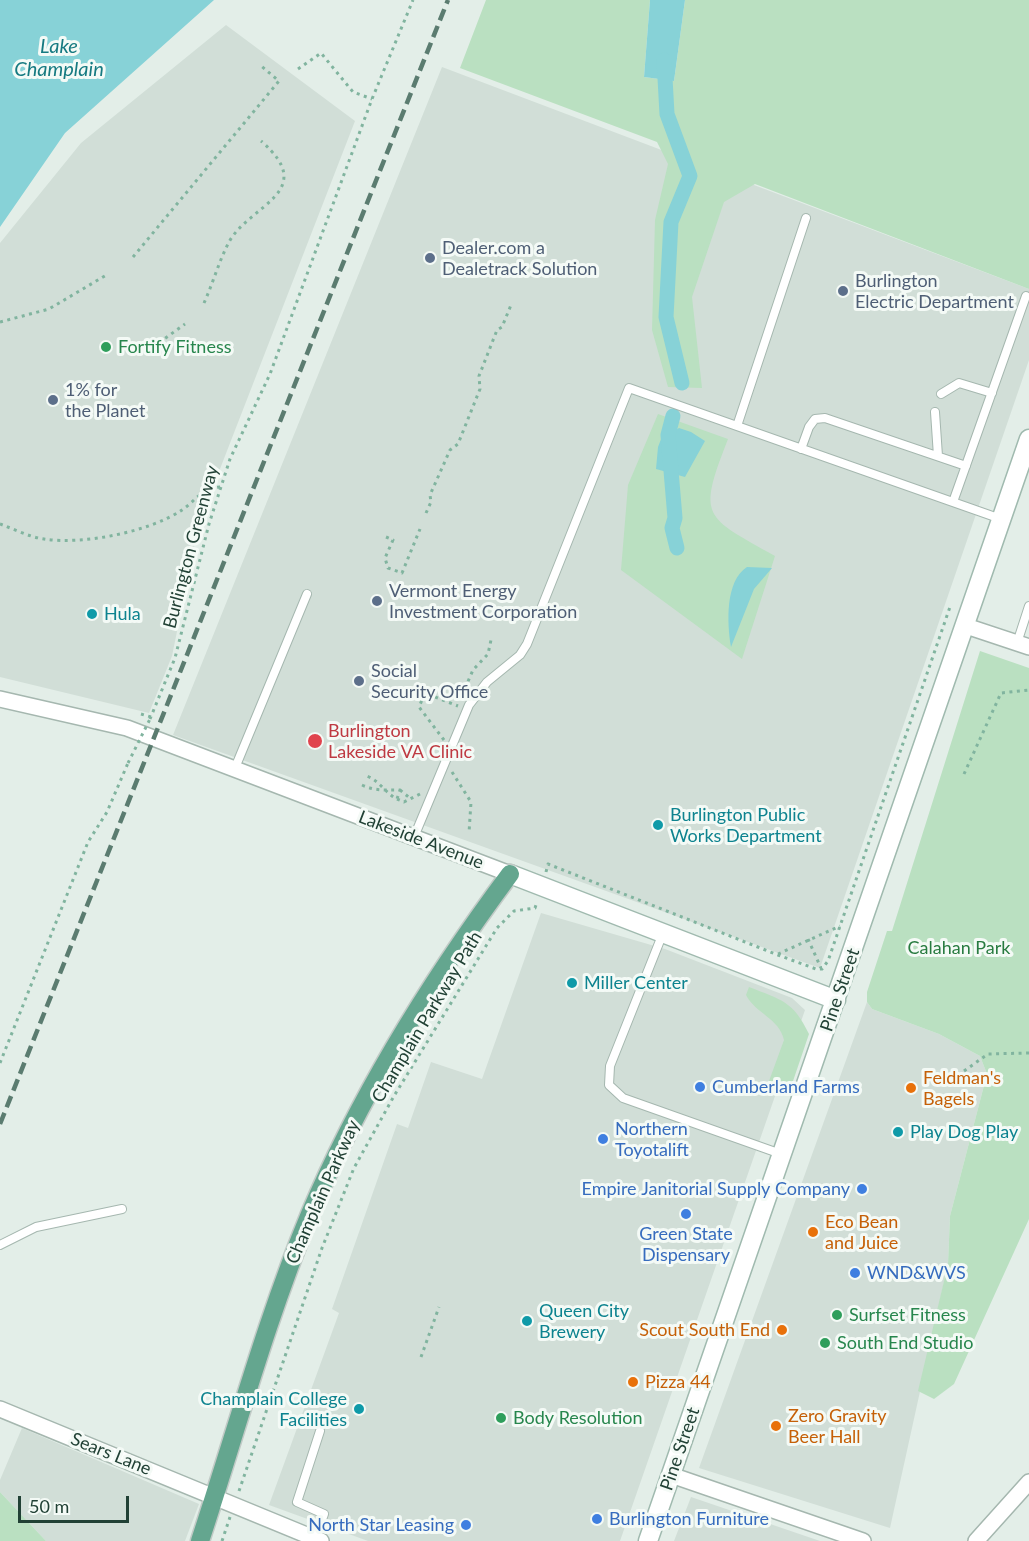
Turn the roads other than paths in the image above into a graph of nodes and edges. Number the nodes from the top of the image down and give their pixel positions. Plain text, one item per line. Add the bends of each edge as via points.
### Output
1 (806, 218) dead end
2 (1026, 296) dead end
3 (992, 393) junction
4 (941, 394) dead end
5 (935, 412) dead end
6 (737, 426) junction
7 (1029, 439) edge
8 (801, 449) junction
9 (938, 456) junction
10 (966, 466) junction
11 (953, 502) junction
12 (1002, 519) junction
13 (307, 594) dead end
14 (1029, 606) edge
15 (966, 626) junction
16 (1023, 645) edge
17 (0, 699) edge
18 (235, 768) junction
19 (414, 837) junction
20 (510, 874) junction
21 (663, 933) junction
22 (836, 1000) junction
23 (783, 1155) junction
24 (122, 1209) dead end
25 (0, 1245) edge
26 (0, 1409) edge
27 (320, 1431) dead end
28 (671, 1475) junction
29 (1029, 1482) edge
30 (214, 1497) junction
31 (318, 1540) edge
32 (200, 1541) edge
33 (648, 1541) edge
34 (863, 1541) edge
35 (976, 1541) edge

1 - 6 lane
2 - 3 lane
3 - 4 lane via 959,383
3 - 10 lane
5 - 9 lane
6 - 8 lane
6 - 19 lane via 629,388 527,644 473,698
7 - 12 main road, Pine Street
8 - 9 lane via 815,419 825,418
8 - 11 lane
9 - 10 lane
10 - 11 lane
11 - 12 lane
12 - 15 main road, Pine Street
13 - 18 lane
14 - 16 lane
15 - 16 street
15 - 22 main road, Pine Street
17 - 18 street, Lakeside Avenue via 127,728
18 - 19 street, Lakeside Avenue
19 - 20 street, Lakeside Avenue
20 - 21 main road, Lakeside Avenue
20 - 30 main road, Champlain Parkway via 452,956 336,1155 288,1273
21 - 22 main road, Lakeside Avenue
21 - 23 lane via 610,1066 609,1085 623,1098
22 - 23 main road, Pine Street
23 - 28 main road, Pine Street
24 - 25 lane via 36,1227
26 - 30 street, Sears Lane
27 - 31 lane via 297,1502 324,1514
28 - 33 main road, Pine Street
28 - 34 street
29 - 35 street
30 - 31 street, Sears Lane
30 - 32 main road, Champlain Parkway

